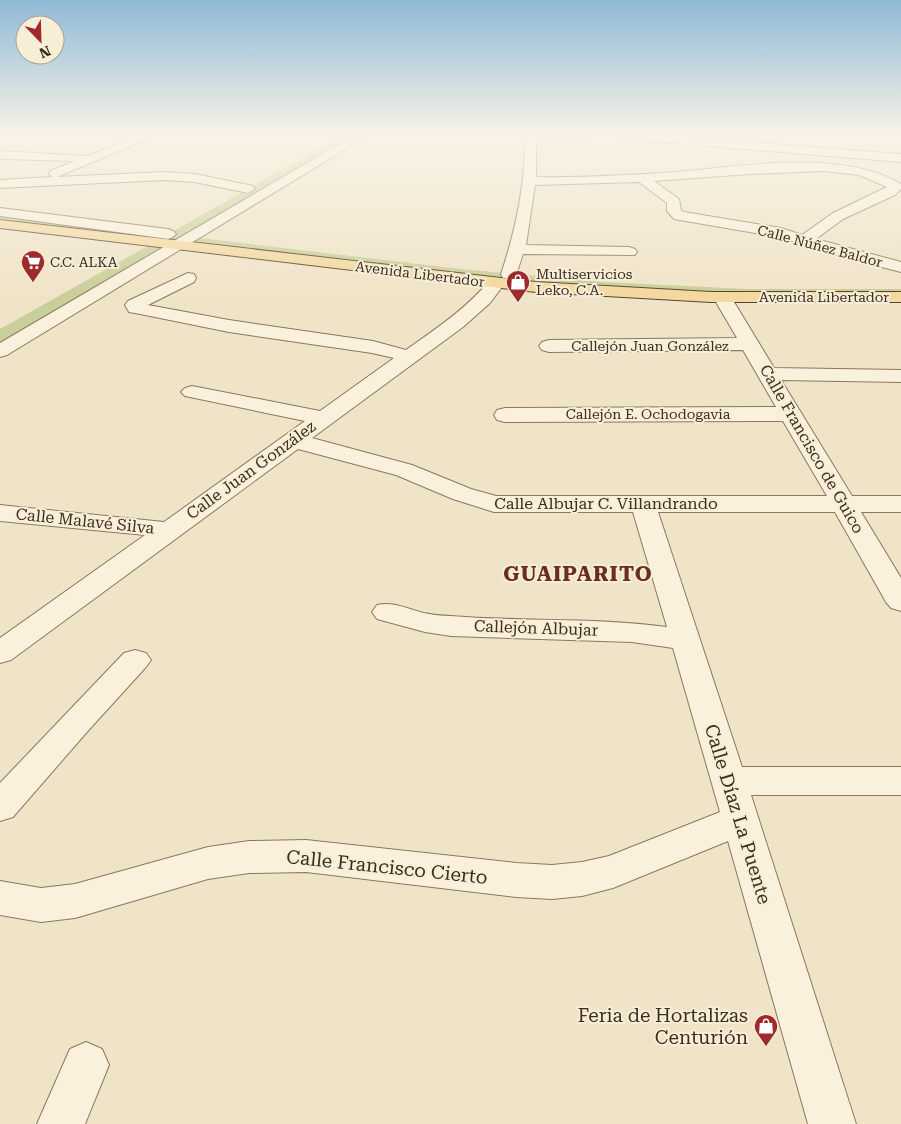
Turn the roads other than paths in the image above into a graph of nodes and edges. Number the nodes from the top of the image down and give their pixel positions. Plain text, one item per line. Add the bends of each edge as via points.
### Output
1 (264, 188) edge
2 (528, 188) edge
3 (656, 188) edge
4 (894, 188) edge
5 (248, 189) edge
6 (214, 208) dead end
7 (0, 212) edge
8 (0, 218) edge
9 (7, 225) edge
10 (0, 234) edge
11 (175, 237) junction
12 (806, 239) junction
13 (517, 249) junction
14 (629, 252) dead end
15 (901, 267) edge
16 (91, 278) dead end
17 (188, 278) dead end
18 (503, 279) junction
19 (901, 289) edge
20 (722, 297) junction
21 (901, 297) edge
22 (750, 344) junction
23 (549, 346) dead end
24 (0, 351) edge
25 (408, 356) junction
26 (768, 374) junction
27 (901, 376) edge
28 (192, 392) dead end
29 (792, 414) junction
30 (505, 415) dead end
31 (322, 418) junction
32 (292, 440) junction
33 (643, 504) junction
34 (844, 504) junction
35 (901, 504) edge
36 (0, 513) edge
37 (169, 530) junction
38 (901, 602) edge
39 (387, 612) dead end
40 (686, 640) junction
41 (0, 653) edge
42 (135, 660) dead end
43 (728, 781) junction
44 (901, 781) edge
45 (0, 807) edge
46 (740, 820) junction
47 (0, 898) edge
48 (86, 1065) dead end
49 (61, 1124) edge
50 (832, 1124) edge

1 - 11 street
2 - 13 street
3 - 12 street, Calle Núñez Baldor via 674,202 674,211 679,216
4 - 12 street via 838,216
5 - 6 street
7 - 11 street, Avenida Libertador
8 - 11 main road, Avenida Libertador
9 - 10 street
9 - 11 main road, Avenida Libertador
11 - 16 street
11 - 18 main road, Avenida Libertador
11 - 24 street
12 - 15 street, Calle Núñez Baldor
13 - 14 street
13 - 18 street
17 - 25 street via 134,305 135,308 229,326 366,346
18 - 19 main road, Avenida Libertador via 705,288
18 - 20 main road, Avenida Libertador via 633,294
18 - 25 street, Calle Juan González via 470,312
20 - 21 main road, Avenida Libertador
20 - 22 street, Calle Francisco de Guico
22 - 23 street, Callejón Juan González
22 - 26 street, Calle Francisco de Guico
25 - 31 street, Calle Juan González
26 - 27 street
26 - 29 street, Calle Francisco de Guico
28 - 31 street
29 - 30 street, Callejón E. Ochodogavia
29 - 34 street, Calle Francisco de Guico
31 - 32 street, Calle Juan González
32 - 33 street, Calle Albujar C. Villandrando via 404,470 494,504
32 - 37 street, Calle Juan González
33 - 34 street, Calle Albujar C. Villandrando
33 - 40 street, Calle Díaz La Puente
34 - 35 street, Calle Albujar C. Villandrando
34 - 38 street, Calle Francisco de Guico
36 - 37 street, Calle Malavé Silva
37 - 41 street, Calle Juan González
39 - 40 street, Callejón Albujar via 434,624 613,631
40 - 43 street, Calle Díaz La Puente
42 - 45 street
43 - 44 street
43 - 46 street, Calle Díaz La Puente
46 - 47 street, Calle Francisco Cierto via 613,872 582,879 552,882 516,880 306,856 249,856 208,863 75,901 41,905
46 - 50 street, Calle Díaz La Puente
48 - 49 street

